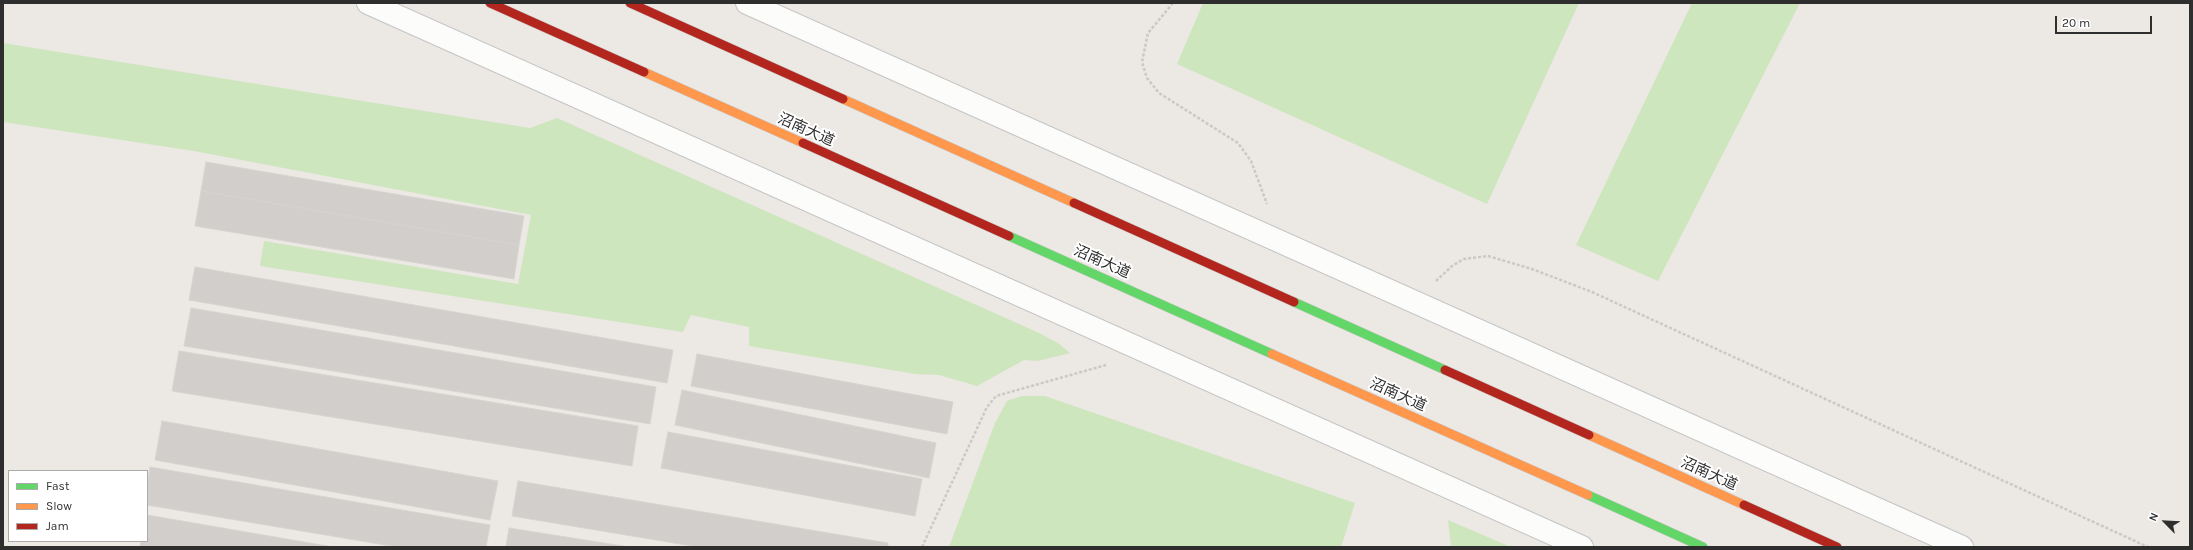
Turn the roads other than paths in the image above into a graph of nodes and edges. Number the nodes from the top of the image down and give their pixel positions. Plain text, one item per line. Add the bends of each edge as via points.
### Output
1 (368, 3) edge
2 (490, 3) edge
3 (630, 3) edge
4 (747, 3) edge
5 (1582, 547) edge
6 (1703, 547) edge
7 (1837, 547) edge
8 (1962, 547) edge

1 - 5 street
2 - 6 main road, 沼南大道
3 - 7 main road, 沼南大道
4 - 8 street

